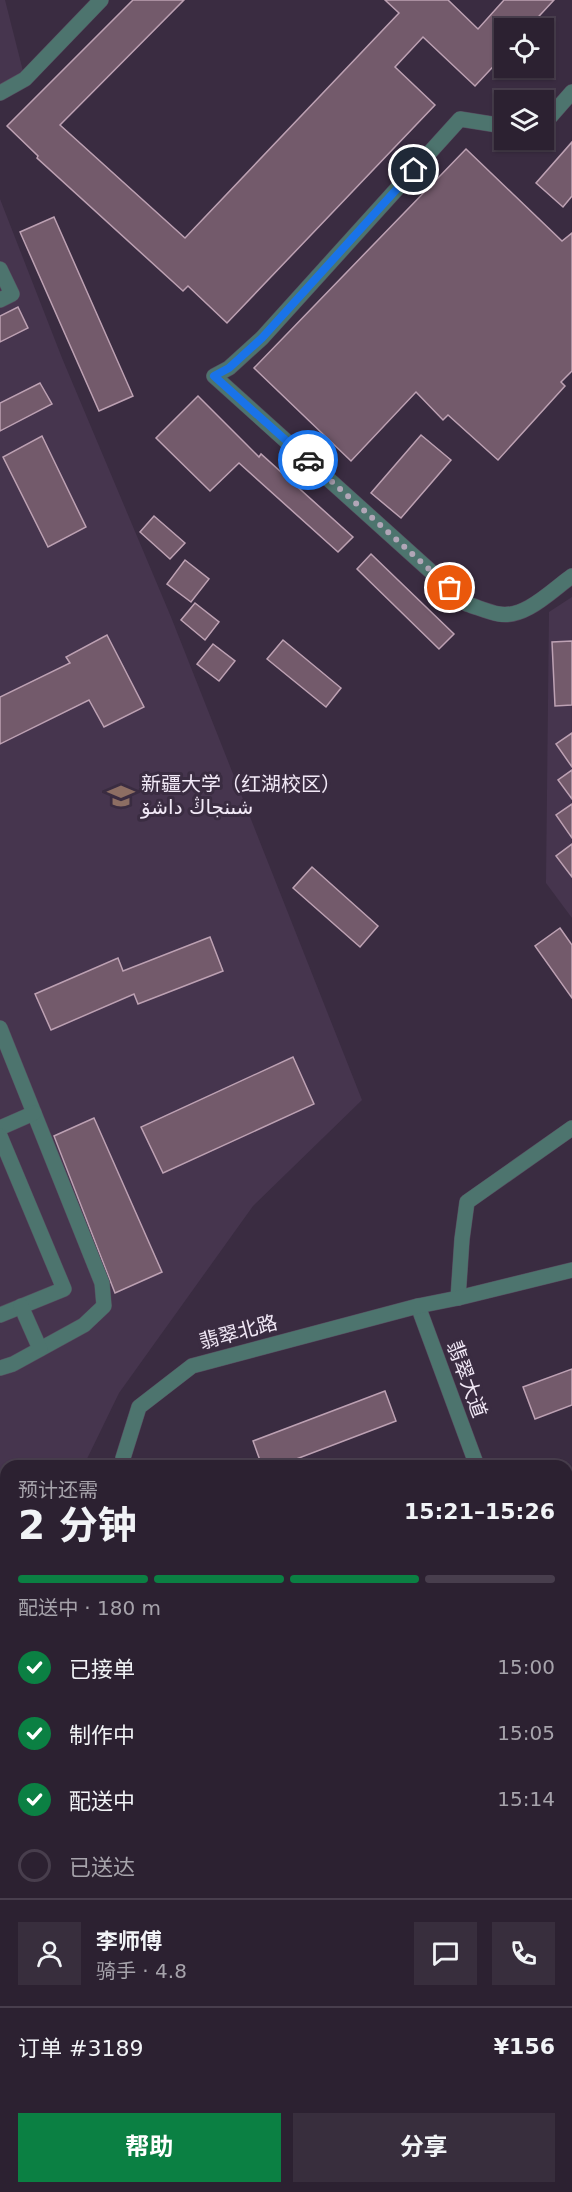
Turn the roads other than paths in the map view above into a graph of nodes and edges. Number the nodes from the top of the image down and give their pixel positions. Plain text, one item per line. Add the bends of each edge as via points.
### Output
1 (101, 0) edge
2 (572, 92) edge
3 (0, 93) edge
4 (554, 112) edge
5 (494, 124) edge
6 (0, 269) edge
7 (0, 300) edge
8 (572, 576) edge
9 (0, 1028) edge
10 (34, 1113) junction
11 (0, 1128) edge
12 (572, 1128) edge
13 (0, 1136) edge
14 (572, 1270) edge
15 (458, 1298) junction
16 (21, 1306) junction
17 (418, 1306) junction
18 (0, 1315) edge
19 (40, 1349) junction
20 (0, 1368) edge
21 (123, 1460) edge
22 (475, 1460) edge

1 - 3 street via 25,79
2 - 4 street
5 - 8 street via 460,119 262,338 229,368 214,376 467,604 512,614 533,605
6 - 7 street via 12,294
9 - 10 street
10 - 11 street
10 - 19 street via 102,1283 104,1306 84,1325
12 - 15 street via 467,1202
13 - 16 street via 64,1289
14 - 15 street, 翡翠北路
15 - 17 street, 翡翠北路
16 - 18 street
16 - 19 street
17 - 21 street, 翡翠北路 via 192,1366 140,1407
17 - 22 street, 翡翠大道
19 - 20 street

